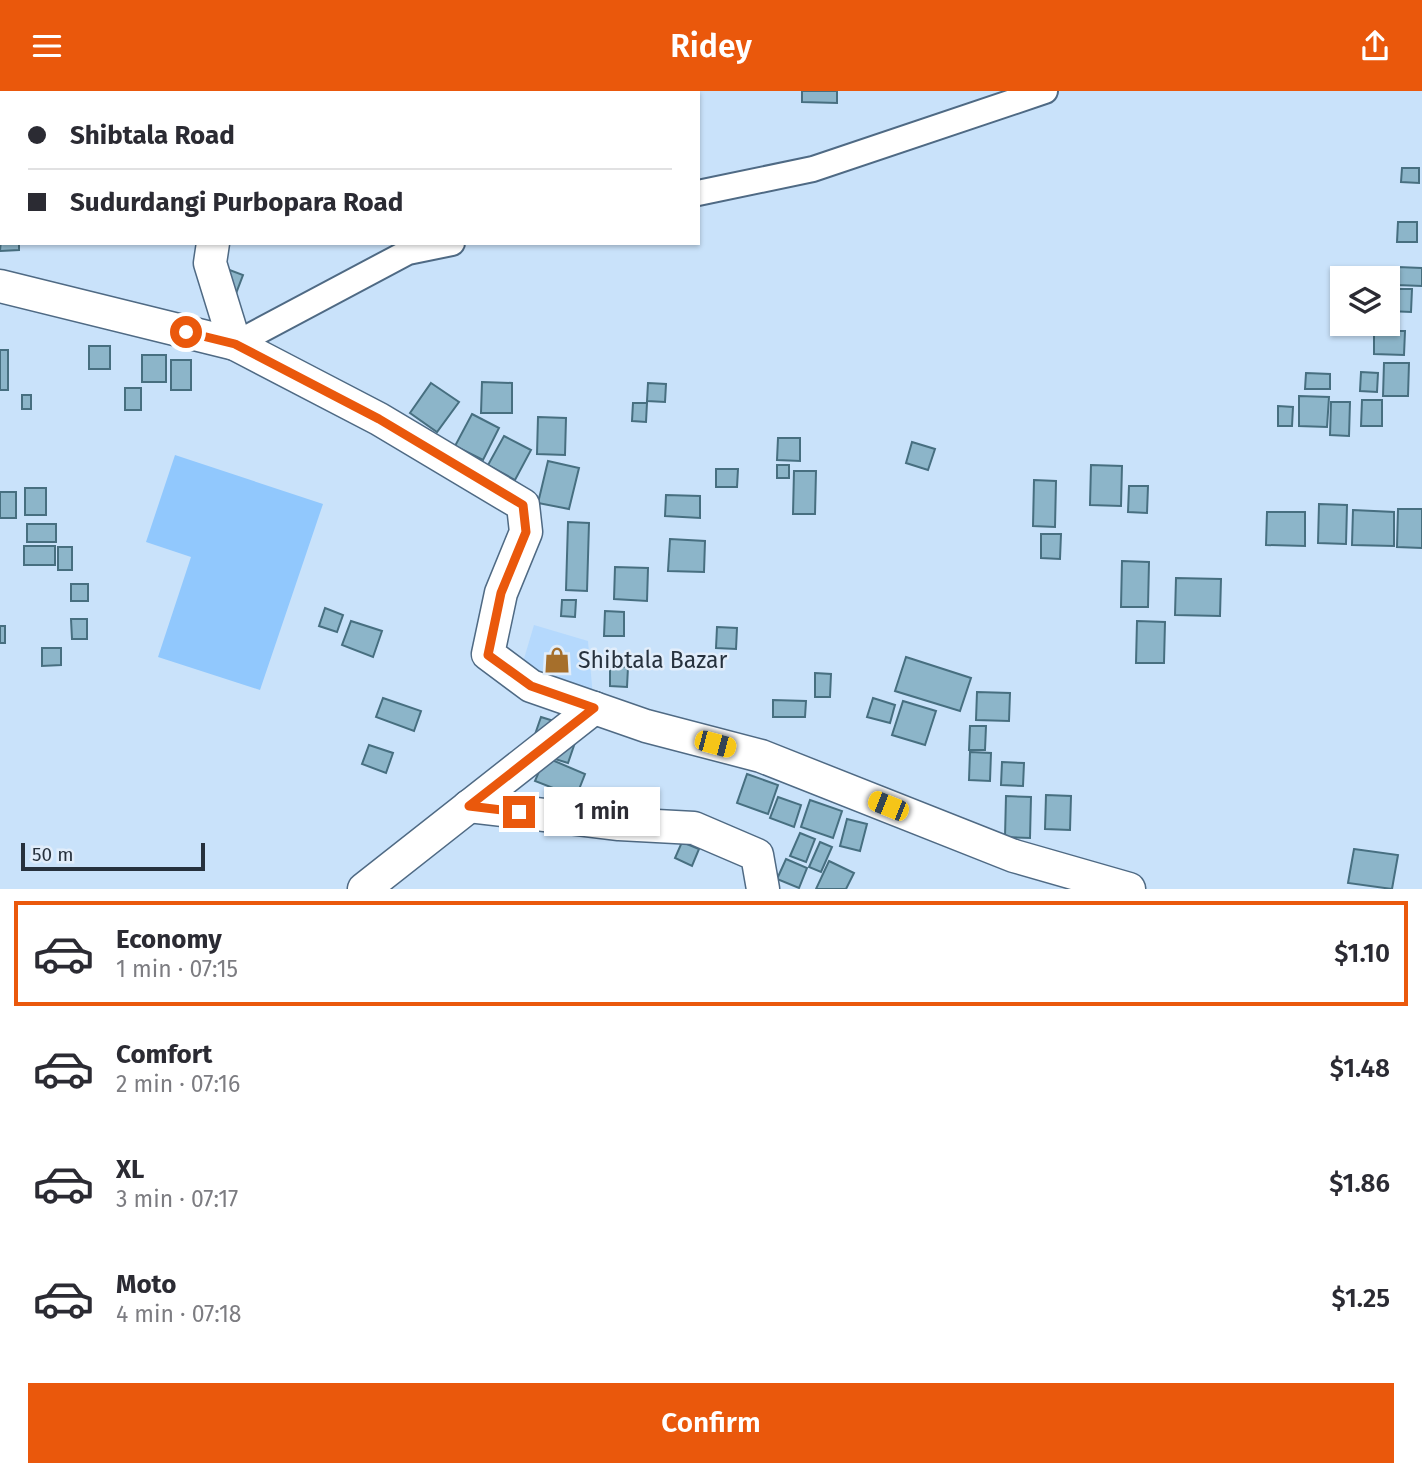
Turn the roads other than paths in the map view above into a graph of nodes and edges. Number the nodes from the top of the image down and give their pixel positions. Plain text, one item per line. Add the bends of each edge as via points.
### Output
1 (1045, 91) edge
2 (700, 193) edge
3 (213, 245) edge
4 (442, 245) edge
5 (0, 286) edge
6 (235, 344) junction
7 (594, 708) junction
8 (469, 806) junction
9 (364, 889) edge
10 (763, 889) edge
11 (1129, 889) edge

1 - 2 street via 813,169
3 - 6 street via 210,263
4 - 6 street via 408,252
5 - 6 street
6 - 7 street via 379,419 523,505 526,532 501,593 488,655 531,686
7 - 8 street
7 - 11 street via 761,756 1014,856
8 - 9 street
8 - 10 street via 694,828 757,855

